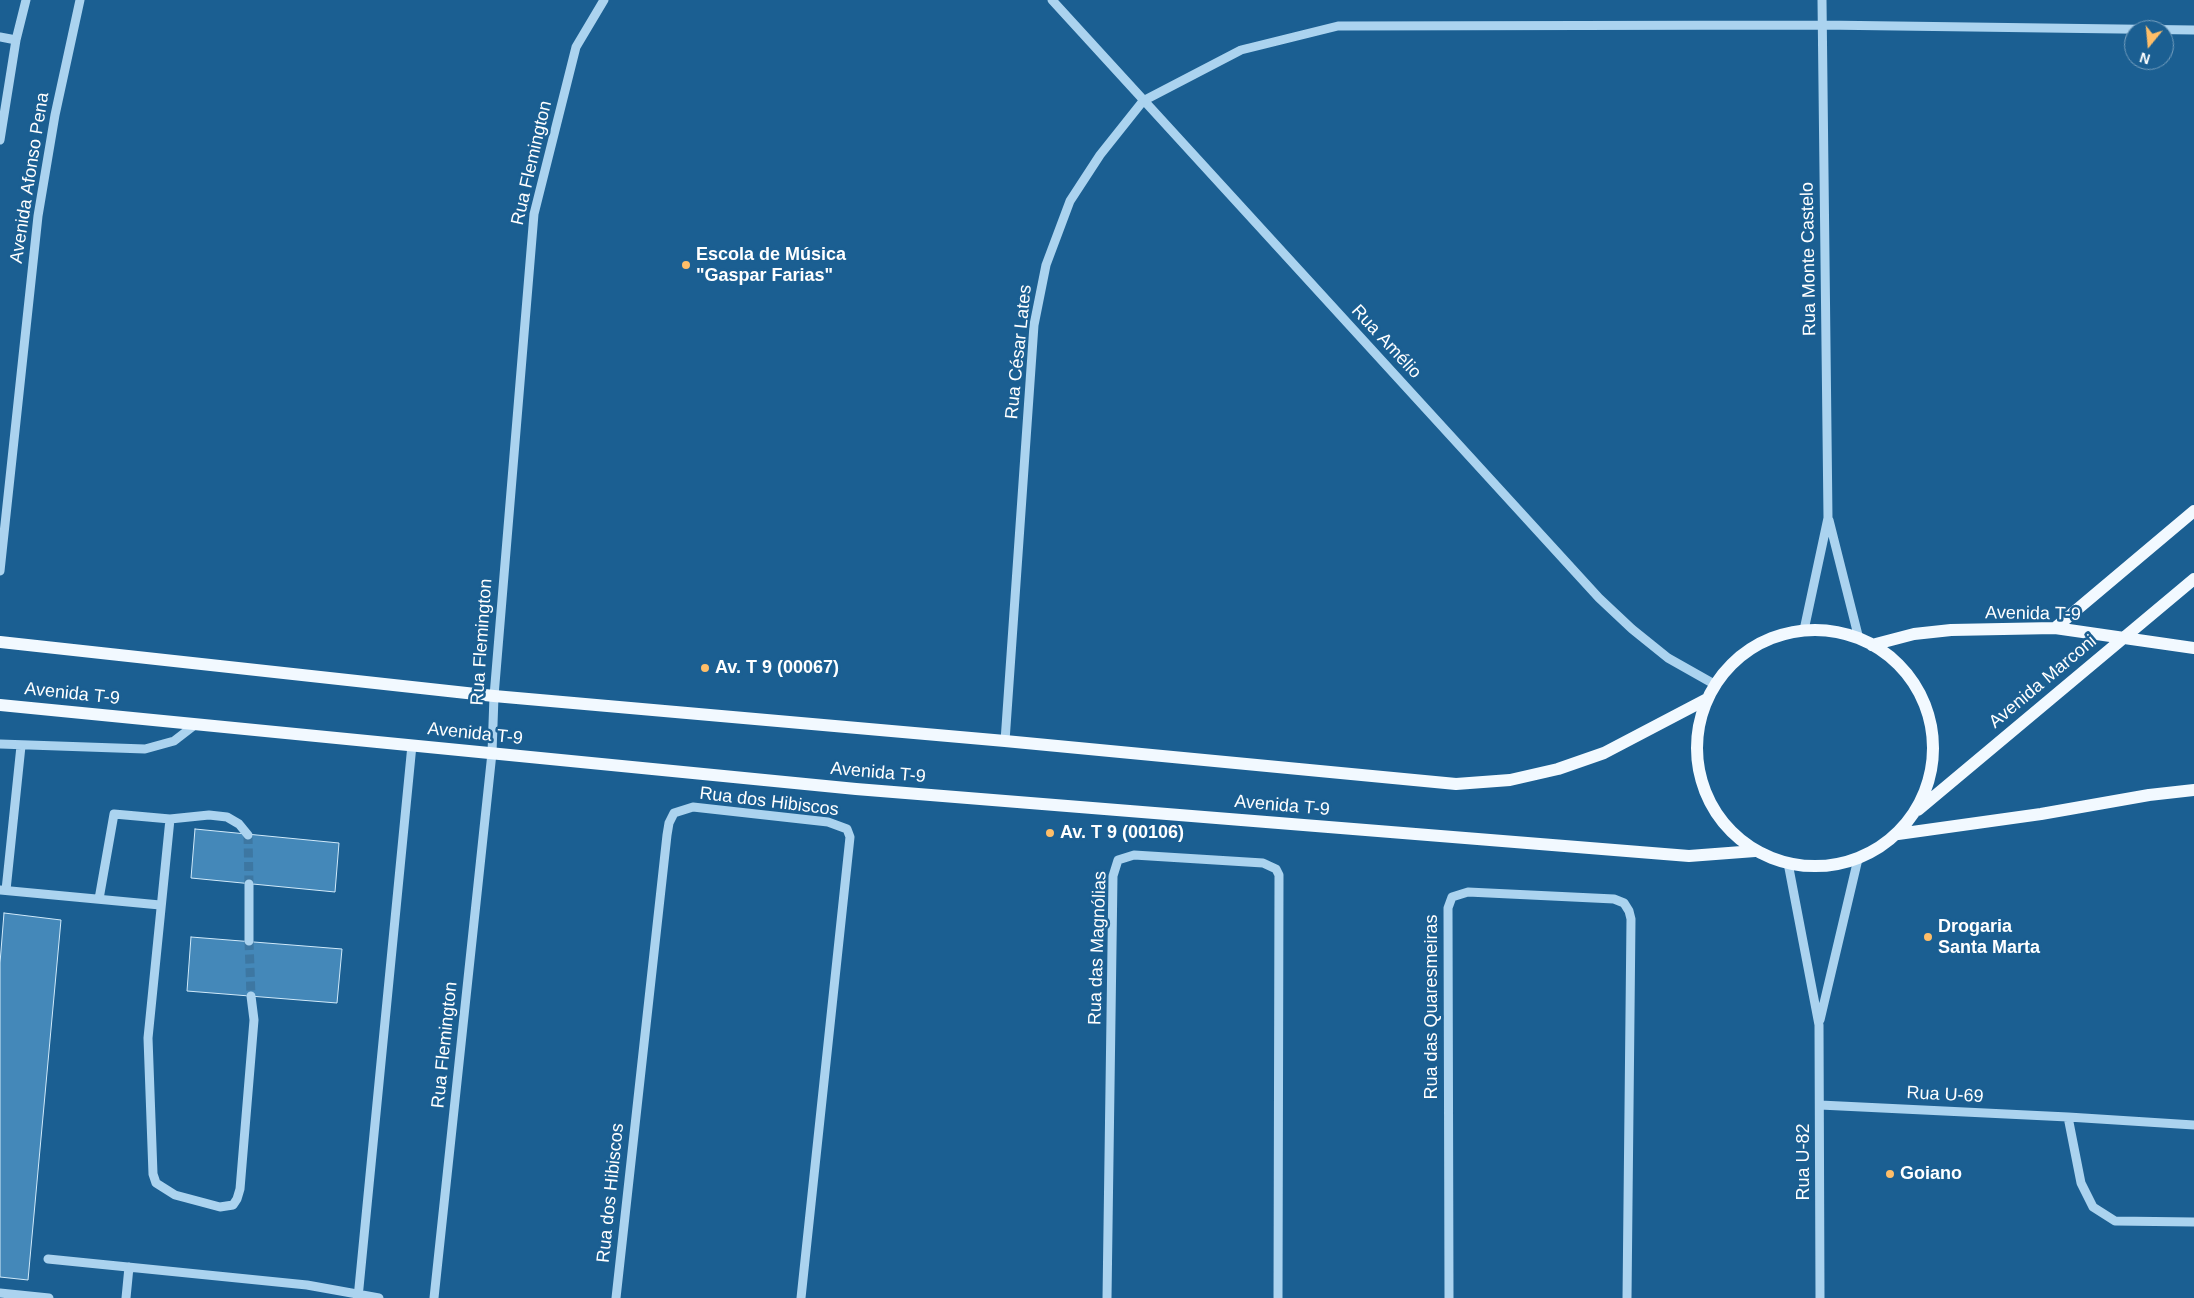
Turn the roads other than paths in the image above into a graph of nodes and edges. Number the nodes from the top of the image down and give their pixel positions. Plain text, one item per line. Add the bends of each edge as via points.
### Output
1 (26, 0) edge
2 (80, 0) edge
3 (604, 0) edge
4 (1052, 0) edge
5 (1822, 0) edge
6 (1822, 25) junction
7 (2194, 30) edge
8 (0, 37) edge
9 (16, 40) junction
10 (1143, 101) junction
11 (0, 140) edge
12 (2194, 511) edge
13 (1828, 518) junction
14 (0, 571) edge
15 (2194, 579) edge
16 (2055, 628) junction
17 (1804, 630) junction
18 (2123, 637) junction
19 (1859, 639) junction
20 (0, 642) edge
21 (1872, 645) junction
22 (2194, 648) edge
23 (1714, 684) junction
24 (494, 696) junction
25 (1707, 698) junction
26 (0, 705) edge
27 (196, 724) junction
28 (1005, 741) junction
29 (0, 744) edge
30 (412, 745) junction
31 (21, 746) junction
32 (492, 753) junction
33 (2194, 790) edge
34 (1914, 814) junction
35 (170, 819) junction
36 (248, 834) dead end
37 (1898, 834) junction
38 (1755, 850) junction
39 (1858, 859) junction
40 (1788, 863) junction
41 (249, 884) tunnel mouth
42 (3, 890) edge
43 (99, 899) junction
44 (160, 904) junction
45 (249, 941) tunnel mouth
46 (251, 996) tunnel mouth
47 (1819, 1025) junction
48 (1820, 1105) junction
49 (2068, 1117) junction
50 (2194, 1125) edge
51 (2194, 1222) edge
52 (48, 1259) dead end
53 (128, 1267) junction
54 (0, 1293) edge
55 (358, 1295) edge
56 (49, 1298) edge
57 (126, 1298) edge
58 (379, 1298) edge
59 (434, 1298) edge
60 (616, 1298) edge
61 (801, 1298) edge
62 (1107, 1298) edge
63 (1278, 1298) edge
64 (1449, 1298) edge
65 (1627, 1298) edge
66 (1820, 1298) edge

1 - 9 street, Avenida Afonso Pena
2 - 14 street, Avenida Afonso Pena via 55,115 38,216
3 - 24 street, Rua Flemington via 576,47 534,214
4 - 10 street, Rua Amélio
5 - 6 street, Rua Monte Castelo
6 - 7 street, Rua César Lates
6 - 10 street, Rua César Lates via 1338,26 1241,50
6 - 13 street, Rua Monte Castelo
8 - 9 street
9 - 11 street, Avenida Afonso Pena
10 - 23 street, Rua Amélio via 1599,598 1668,658
10 - 28 street, Rua César Lates via 1100,155 1070,201 1046,265 1034,326
12 - 16 main road, Avenida Marconi
13 - 17 street, Rua Monte Castelo
13 - 19 street, Rua Monte Castelo
15 - 18 main road, Avenida Marconi
16 - 18 main road, Avenida T-9
16 - 21 main road, Avenida T-9 via 1951,630 1914,634
17 - 19 main road via 1833,631
17 - 23 main road via 1778,636 1753,647 1731,664
18 - 22 main road, Avenida T-9
18 - 34 main road, Avenida Marconi
19 - 21 main road
20 - 24 main road
21 - 34 main road via 1898,664 1918,690 1930,720 1934,752 1928,784
23 - 25 main road
24 - 28 main road
24 - 32 street, Rua Flemington
25 - 28 main road via 1604,753 1558,769 1510,780 1456,784
25 - 38 main road via 1698,726 1696,755 1701,783 1713,810 1727,827
26 - 27 main road, Avenida T-9
27 - 30 main road, Avenida T-9
27 - 31 street via 174,741 144,750
29 - 31 street
30 - 32 main road, Avenida T-9
30 - 55 street
31 - 42 street
32 - 38 main road, Avenida T-9 via 856,789 1689,856
32 - 59 street, Rua Flemington
33 - 37 main road
34 - 37 main road
35 - 36 street via 209,815 227,817
35 - 43 street via 114,814
35 - 44 street
37 - 39 main road
38 - 40 main road
39 - 40 main road via 1820,866
39 - 47 street, Rua U-82
40 - 47 street, Rua U-82
41 - 45 street
42 - 43 street
43 - 44 street
44 - 46 street via 148,1038 153,1174 156,1184 175,1195 220,1207 233,1205 240,1189 254,1020
47 - 48 street, Rua U-82
48 - 49 street, Rua U-69
48 - 66 street, Rua U-82
49 - 50 street, Rua U-69
49 - 51 street via 2081,1183 2093,1207 2115,1221
52 - 53 street
53 - 55 street via 307,1284
53 - 57 street
54 - 56 street
55 - 58 street
60 - 61 street, Rua dos Hibiscos via 667,835 674,813 693,807 828,822 847,829 850,837
62 - 63 street, Rua das Magnólias via 1113,876 1118,860 1134,855 1263,863 1276,869 1279,875
64 - 65 street, Rua das Quaresmeiras via 1448,908 1452,897 1468,892 1614,899 1624,903 1629,911

